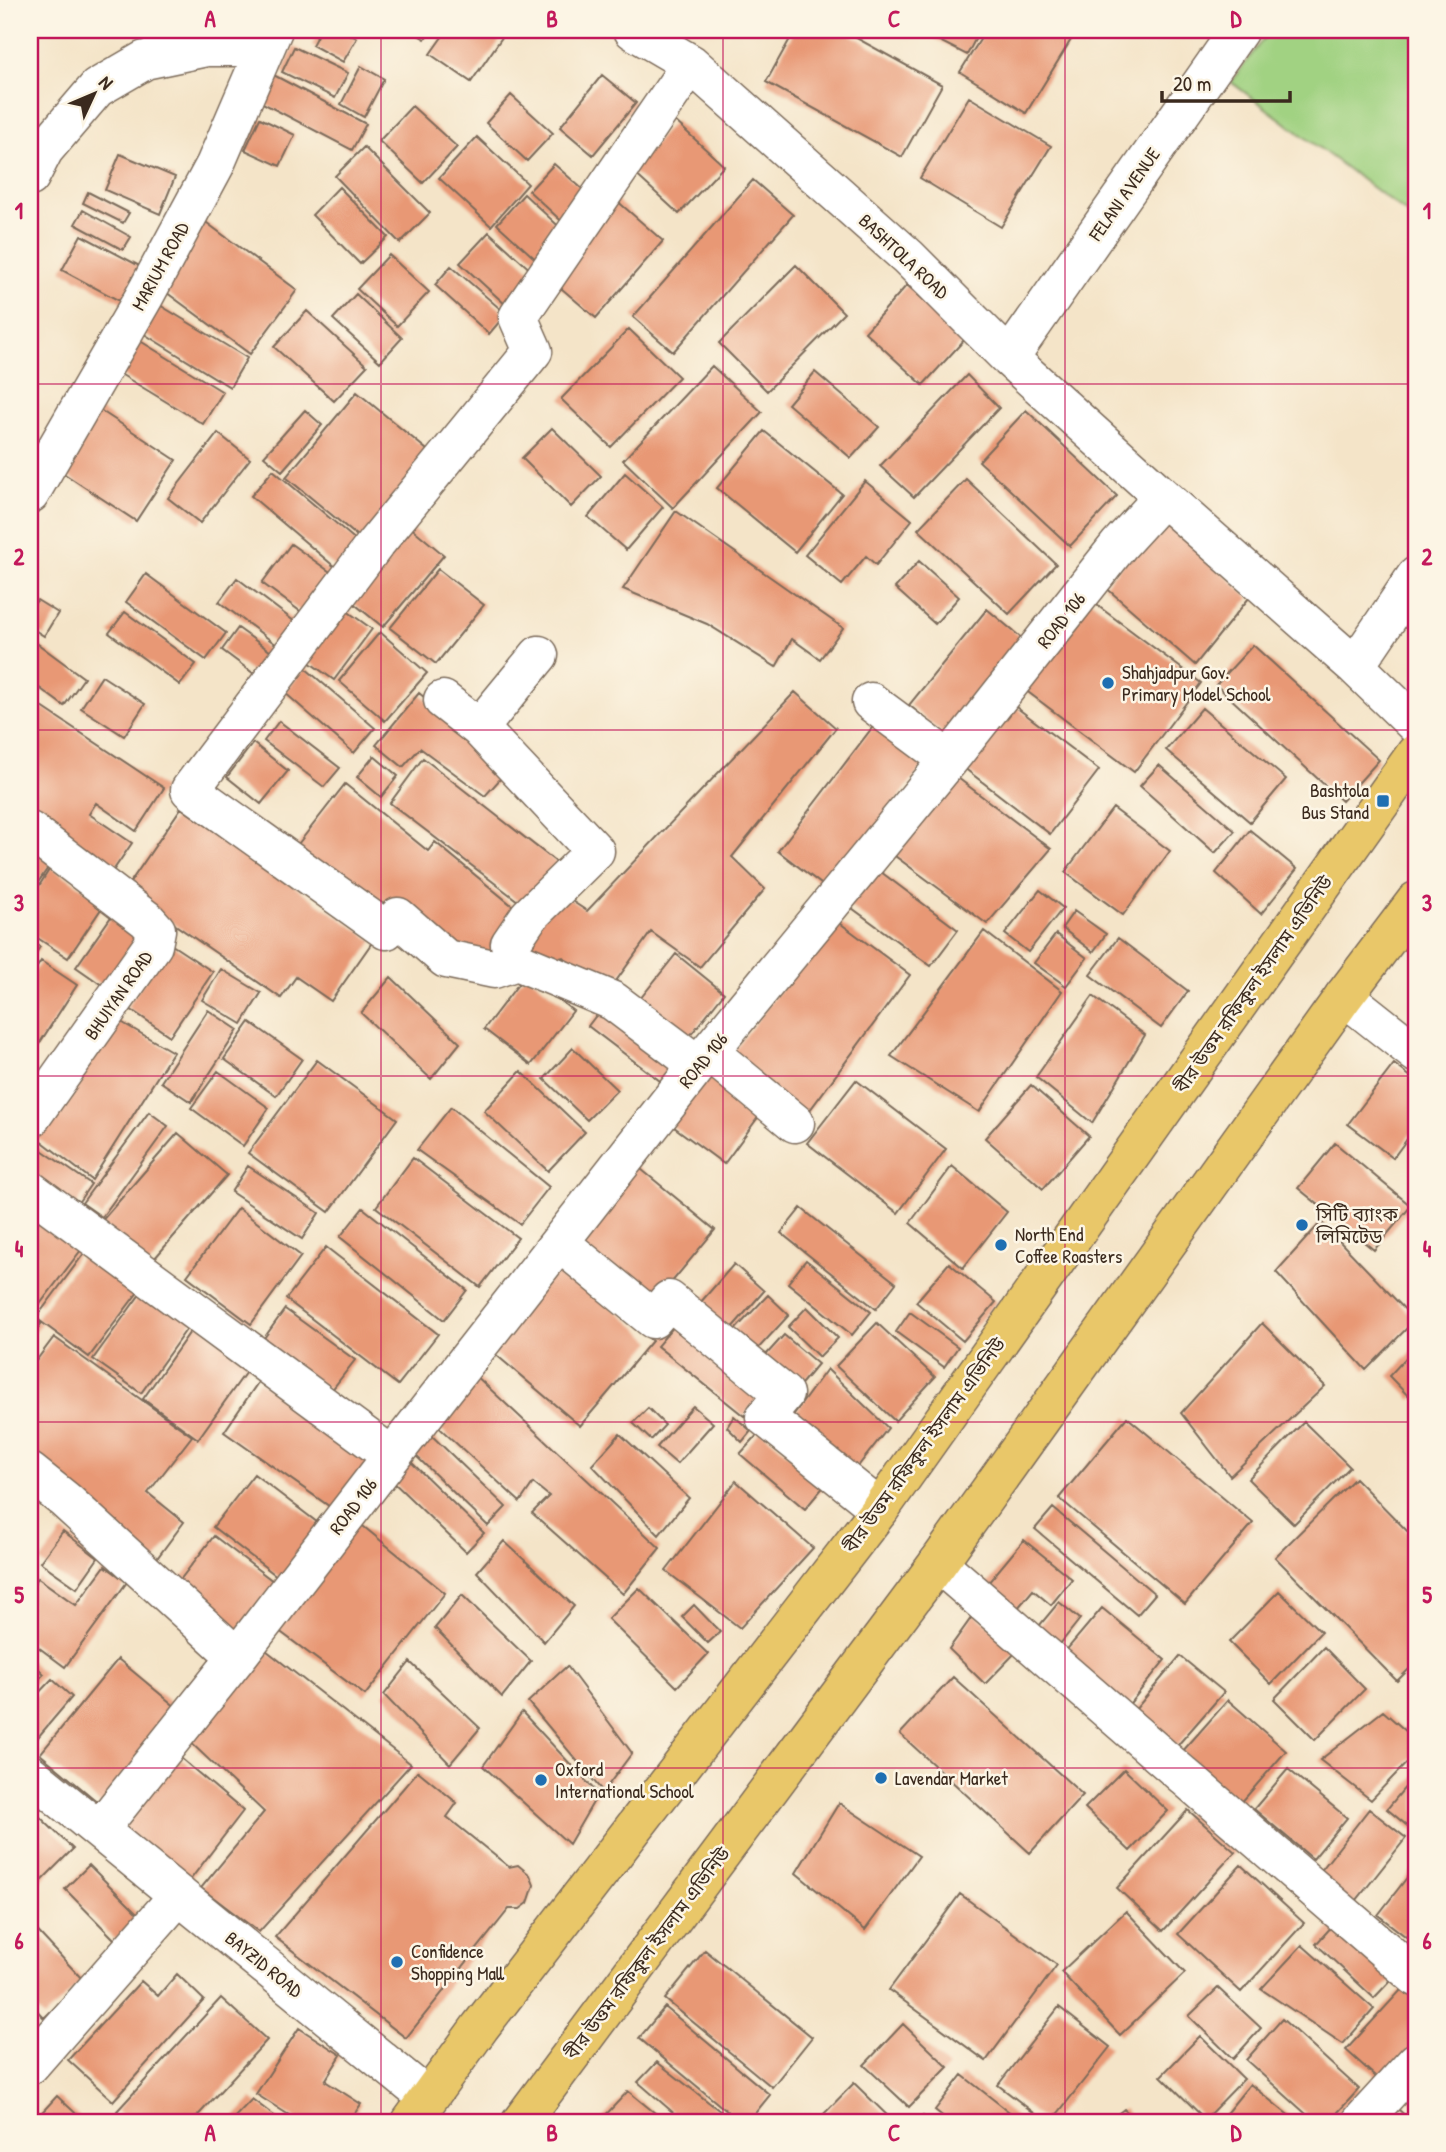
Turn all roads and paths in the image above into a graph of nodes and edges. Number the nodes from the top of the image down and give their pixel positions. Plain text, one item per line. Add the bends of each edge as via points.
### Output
1 (633, 30) edge
2 (1240, 30) edge
3 (269, 38) edge
4 (691, 64) junction
5 (30, 177) edge
6 (1009, 358) junction
7 (30, 494) edge
8 (1163, 497) junction
9 (1416, 576) edge
10 (539, 655) dead end
11 (1355, 666) junction
12 (443, 700) dead end
13 (871, 702) dead end
14 (1416, 724) edge
15 (480, 727) junction
16 (1416, 753) edge
17 (949, 760) junction
18 (30, 831) edge
19 (1416, 901) edge
20 (517, 961) junction
21 (1344, 996) junction
22 (1416, 1053) edge
23 (704, 1058) junction
24 (30, 1119) edge
25 (795, 1123) dead end
26 (35, 1206) edge
27 (560, 1243) junction
28 (392, 1456) junction
29 (30, 1472) edge
30 (880, 1509) junction
31 (938, 1563) junction
32 (237, 1657) junction
33 (30, 1774) edge
34 (99, 1830) junction
35 (179, 1895) junction
36 (1416, 1977) edge
37 (1416, 2062) edge
38 (30, 2065) edge
39 (419, 2110) edge
40 (521, 2122) edge
41 (1361, 2122) edge

1 - 4 street, BASHTOLA ROAD
2 - 6 street, FELANI AVENUE
3 - 5 street via 145,60 97,88 44,150
3 - 7 street, MARIUM ROAD via 215,165
4 - 6 street, BASHTOLA ROAD via 908,257
4 - 20 street via 518,317 533,351 361,562 190,790 386,930 398,917 446,959 494,969
6 - 8 street, BASHTOLA ROAD
8 - 11 street
8 - 17 street, ROAD 106 via 1119,545
9 - 11 street
10 - 15 street
11 - 14 street
12 - 15 street
13 - 17 street
15 - 20 street via 595,850 529,916 510,944
16 - 30 main road, বীর উত্তম রফিকুল ইসলাম এভিনিউ
17 - 23 street, ROAD 106
18 - 24 street, BHUIYAN ROAD via 156,930 153,945
19 - 21 main road, বীর উত্তম রফিকুল ইসলাম এভিনিউ
20 - 23 street via 613,1001
21 - 22 street
21 - 31 main road, বীর উত্তম রফিকুল ইসলাম এভিনিউ
23 - 25 street
23 - 27 street, ROAD 106
26 - 28 street
27 - 28 street, ROAD 106
27 - 30 street via 653,1319 669,1300 784,1394 765,1417
28 - 32 street, ROAD 106
29 - 32 street
30 - 39 main road, বীর উত্তম রফিকুল ইসলাম এভিনিউ
31 - 36 street
31 - 40 main road, বীর উত্তম রফিকুল ইসলাম এভিনিউ
32 - 34 street, ROAD 106
33 - 34 street
34 - 35 street, BAYZID ROAD
35 - 38 street
35 - 39 street, BAYZID ROAD
37 - 41 street

